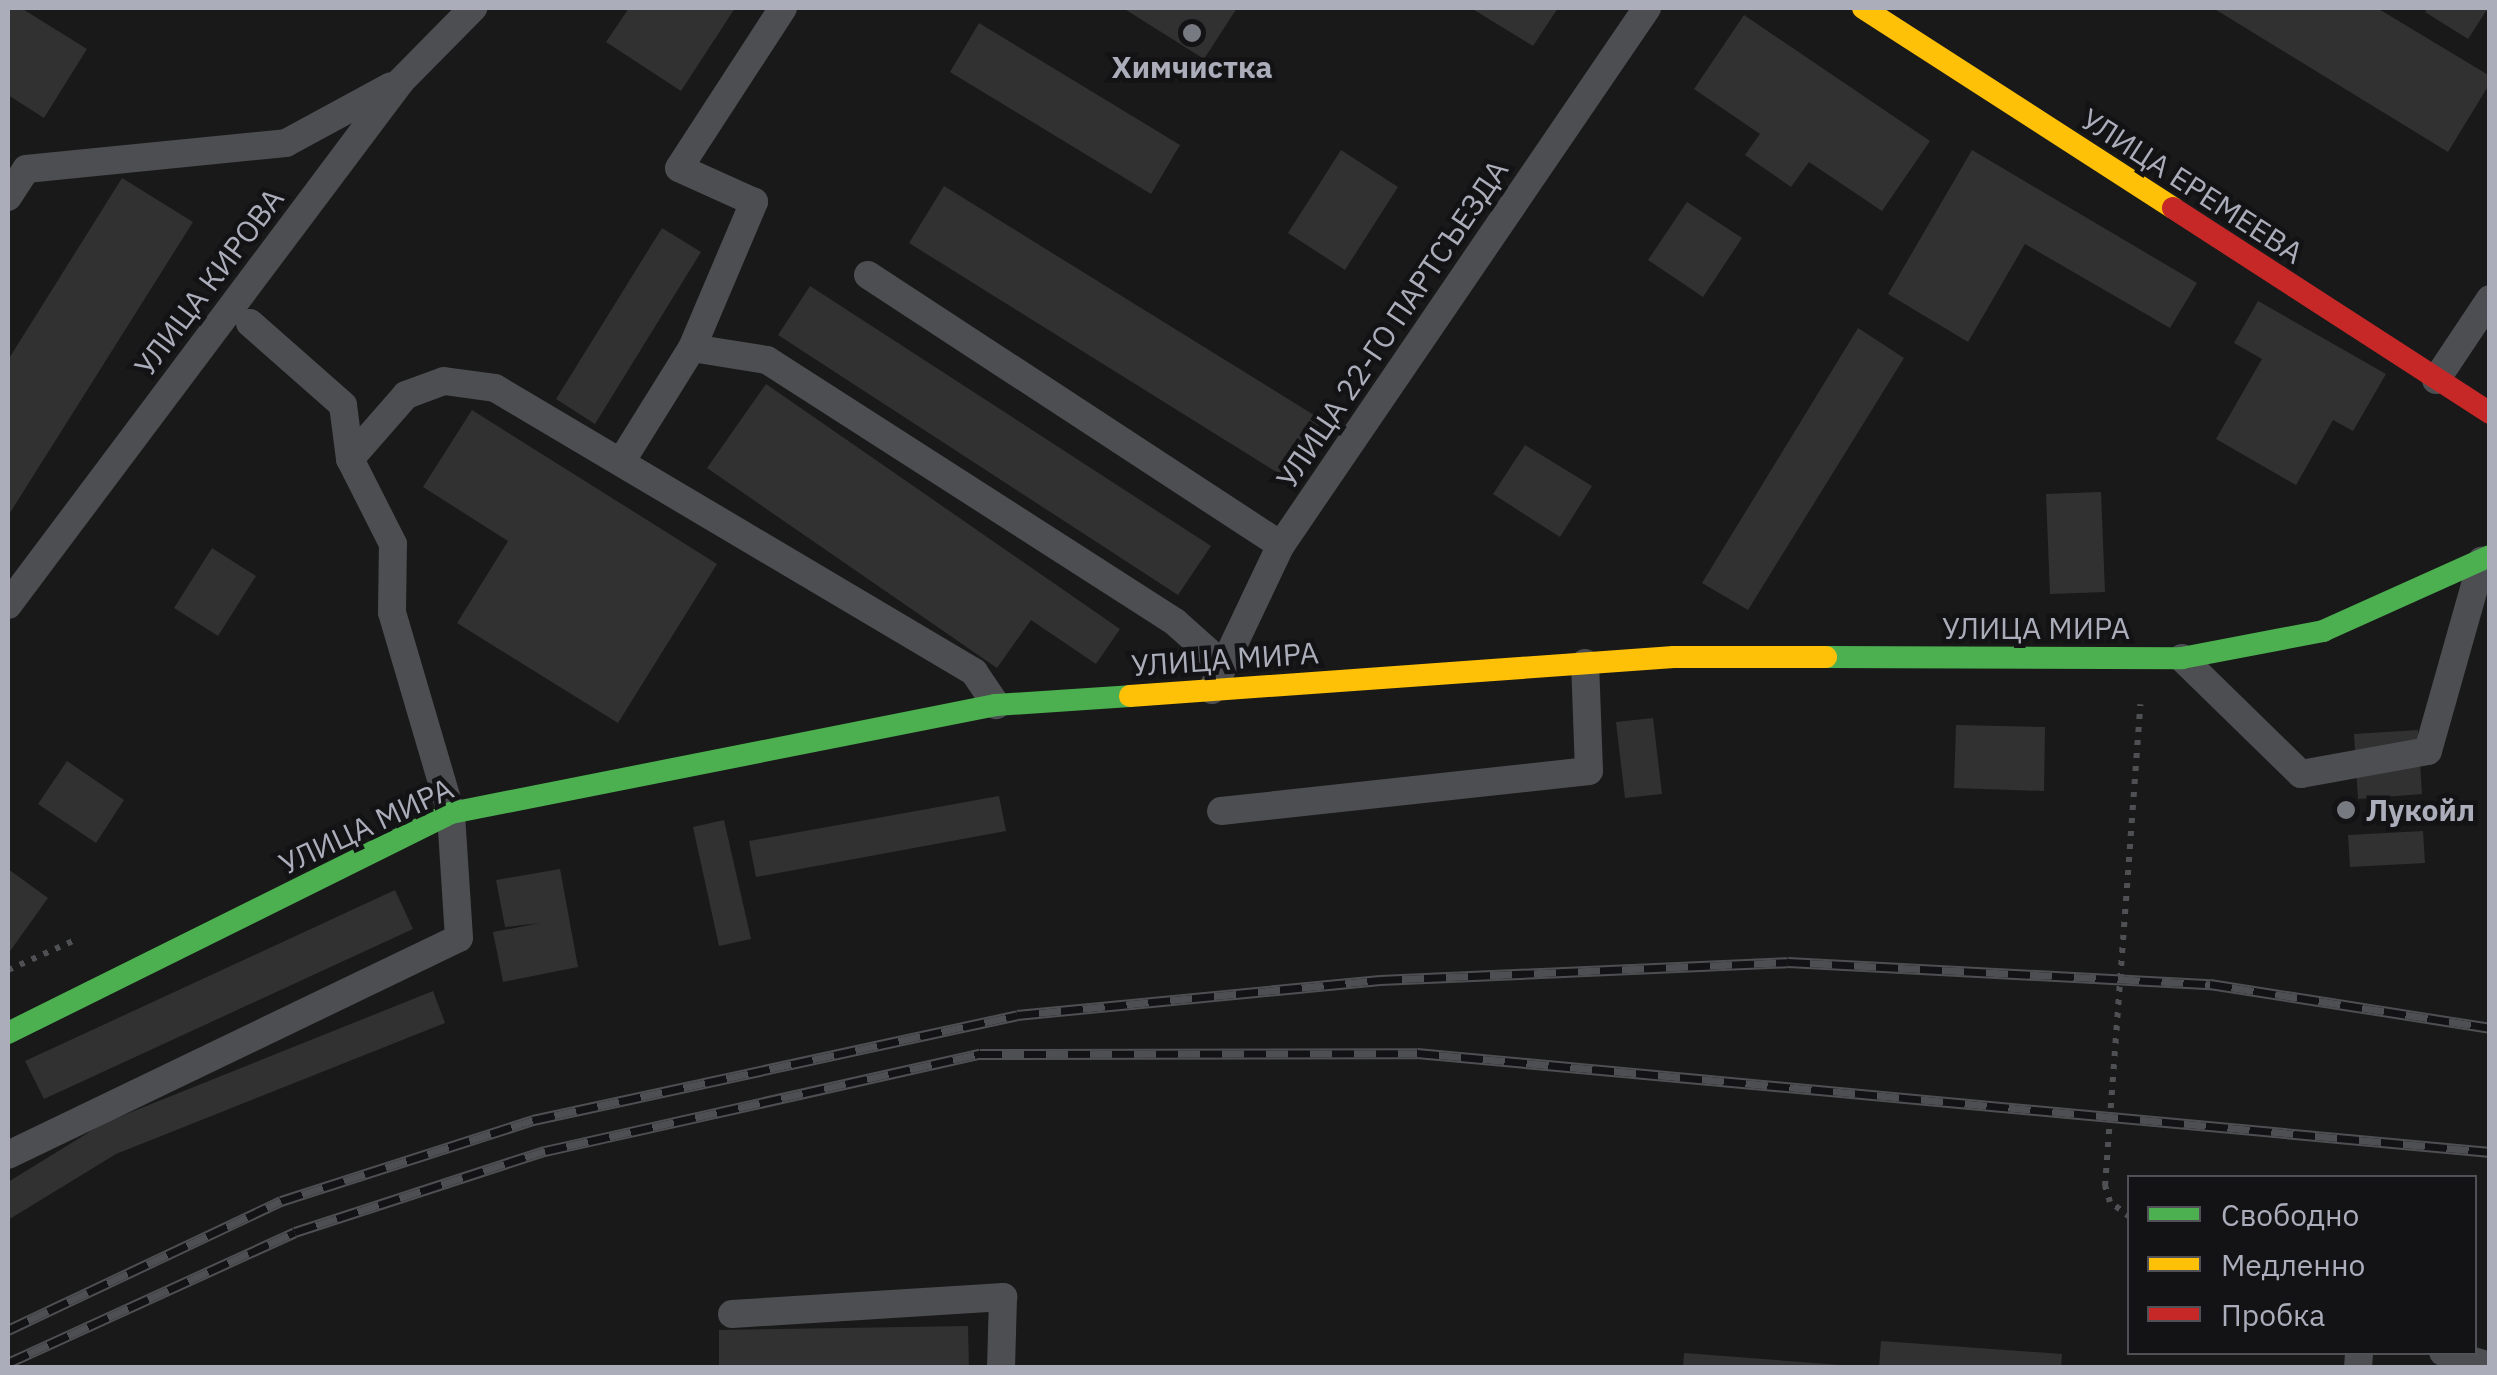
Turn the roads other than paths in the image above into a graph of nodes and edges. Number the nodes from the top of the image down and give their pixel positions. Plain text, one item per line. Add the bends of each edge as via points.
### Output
1 (472, 8) edge
2 (782, 8) edge
3 (1647, 8) edge
4 (1863, 8) edge
5 (401, 80) junction
6 (8, 198) edge
7 (868, 276) dead end
8 (2490, 298) edge
9 (250, 324) dead end
10 (692, 348) junction
11 (2436, 380) junction
12 (2490, 413) edge
13 (350, 458) junction
14 (621, 462) junction
15 (1281, 545) junction
16 (2486, 557) edge
17 (8, 605) edge
18 (2182, 658) junction
19 (1221, 663) junction
20 (1585, 663) junction
21 (1212, 690) junction
22 (996, 706) junction
23 (1220, 811) dead end
24 (452, 813) junction
25 (8, 1033) edge
26 (8, 1156) edge
27 (732, 1314) dead end
28 (2453, 1355) edge
29 (2490, 1366) edge
30 (1001, 1368) edge

1 - 5 lane, УЛИЦА КИРОВА
2 - 10 lane via 679,168 754,202
3 - 15 lane, УЛИЦА 22-ГО ПАРТСЪЕЗДА
4 - 11 street, УЛИЦА ЕРЕМЕЕВА
5 - 6 lane via 286,142 26,169
5 - 17 lane, УЛИЦА КИРОВА
7 - 15 lane
8 - 11 lane
9 - 13 lane via 343,406
10 - 14 lane
10 - 19 lane via 767,360 1176,622
11 - 12 street, УЛИЦА ЕРЕМЕЕВА
13 - 14 lane via 406,395 444,381 495,388
13 - 24 lane via 393,544 392,612
14 - 22 lane via 974,672
15 - 19 lane, УЛИЦА 22-ГО ПАРТСЪЕЗДА
16 - 18 street, УЛИЦА МИРА via 2323,631
16 - 18 lane via 2428,750 2301,774
18 - 20 street, УЛИЦА МИРА via 1674,657
19 - 21 lane, УЛИЦА 22-ГО ПАРТСЪЕЗДА
20 - 21 street, УЛИЦА МИРА
20 - 23 lane via 1589,771
21 - 22 street, УЛИЦА МИРА
22 - 24 street, УЛИЦА МИРА
24 - 25 street, УЛИЦА МИРА
24 - 26 lane via 459,938
27 - 30 lane via 1004,1297
28 - 29 lane

